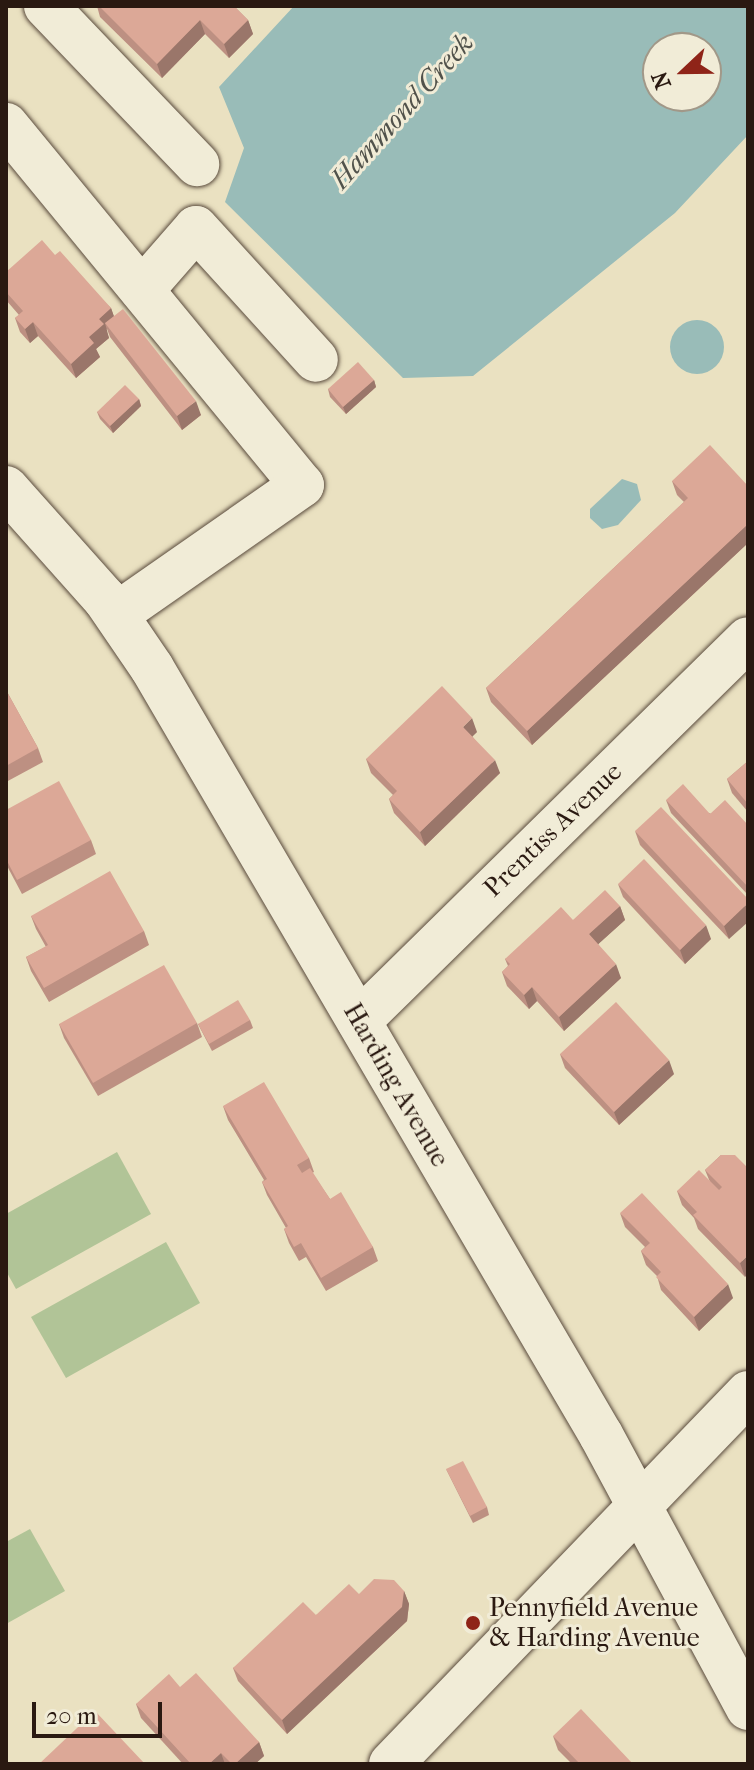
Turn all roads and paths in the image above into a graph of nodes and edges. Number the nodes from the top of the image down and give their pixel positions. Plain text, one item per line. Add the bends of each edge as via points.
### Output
1 (46, 6) edge
2 (6, 125) edge
3 (197, 164) dead end
4 (142, 290) junction
5 (316, 360) dead end
6 (6, 488) edge
7 (117, 614) junction
8 (748, 639) edge
9 (359, 1021) junction
10 (748, 1393) edge
11 (642, 1507) junction
12 (748, 1708) edge
13 (391, 1764) edge

1 - 3 street
2 - 4 street
4 - 5 street via 196,228
4 - 7 street via 302,485
6 - 7 street, Harding Avenue
7 - 9 street, Harding Avenue
8 - 9 street, Prentiss Avenue
9 - 11 street, Harding Avenue
10 - 11 street
11 - 12 street, Harding Avenue
11 - 13 street

